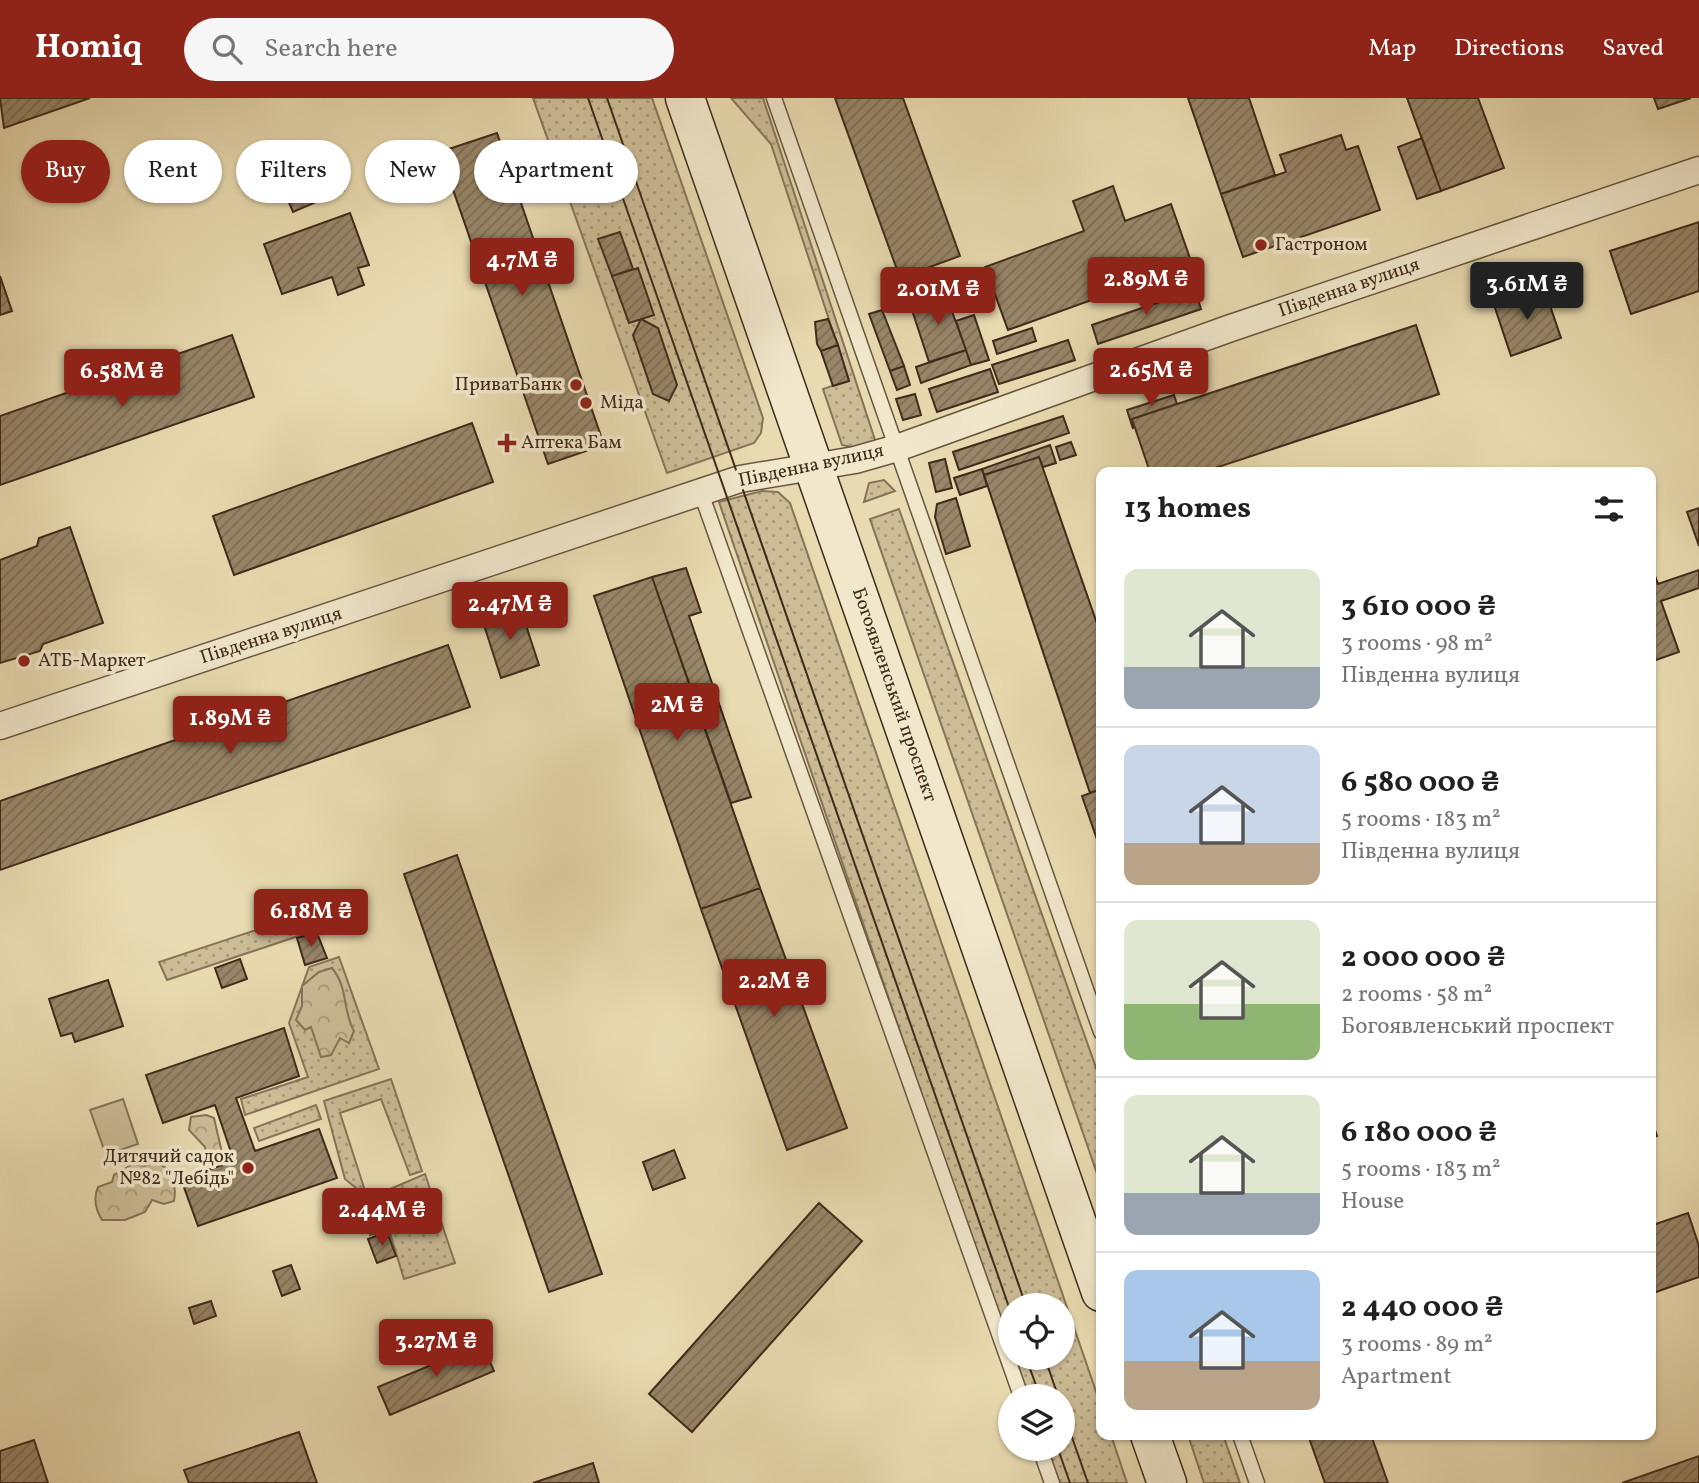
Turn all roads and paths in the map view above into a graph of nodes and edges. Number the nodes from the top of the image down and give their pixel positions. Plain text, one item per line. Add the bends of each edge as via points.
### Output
1 (685, 98) edge
2 (774, 98) edge
3 (1699, 170) edge
4 (897, 448) junction
5 (814, 466) junction
6 (701, 493) junction
7 (0, 726) edge
8 (1096, 1018) edge
9 (1096, 1278) edge
10 (1017, 1384) edge
11 (1152, 1440) edge
12 (1242, 1440) edge
13 (1044, 1461) edge
14 (1052, 1483) edge
15 (1167, 1483) edge
16 (1257, 1483) edge

1 - 5 main road, Богоявленський проспект
2 - 4 lane
3 - 4 street, Південна вулиця via 1228,329
4 - 5 street, Південна вулиця
4 - 8 lane
5 - 6 street, Південна вулиця via 740,479
5 - 9 main road, Богоявленський проспект
6 - 7 street, Південна вулиця
6 - 10 lane
11 - 15 main road
12 - 16 lane
13 - 14 lane

